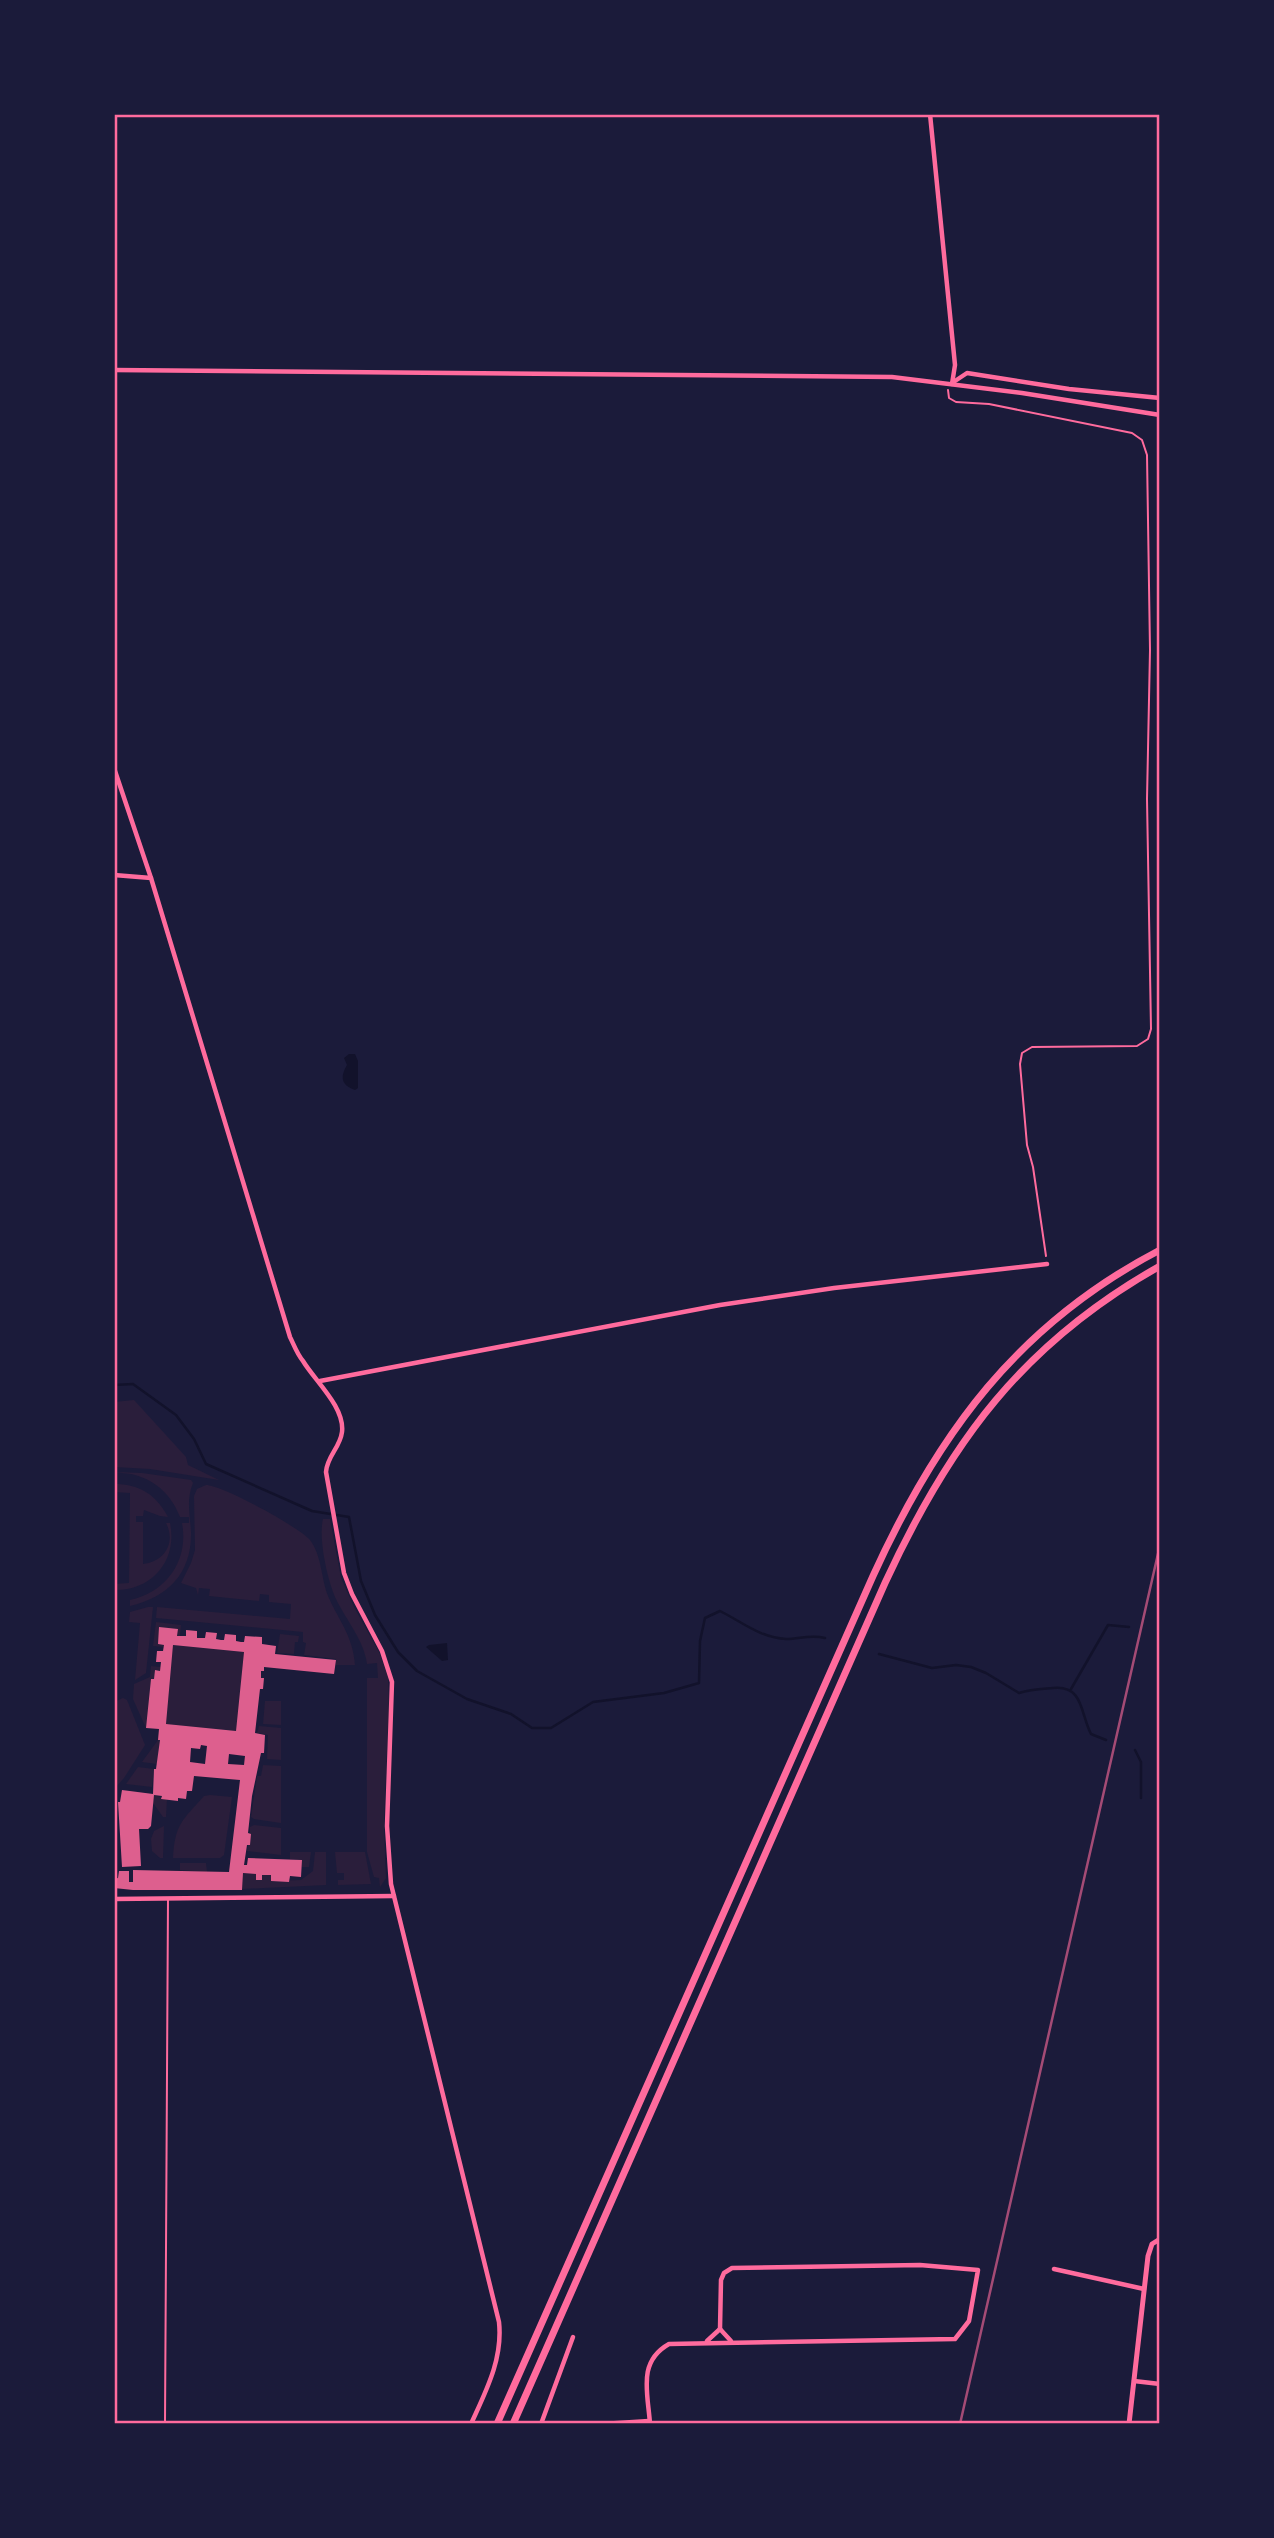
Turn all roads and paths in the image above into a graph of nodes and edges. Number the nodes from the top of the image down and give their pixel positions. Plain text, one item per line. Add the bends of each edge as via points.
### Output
1 (930, 114) edge
2 (114, 370) edge
3 (950, 384) junction
4 (1160, 398) edge
5 (1160, 415) edge
6 (114, 768) edge
7 (114, 875) edge
8 (151, 878) junction
9 (1160, 1250) edge
10 (1047, 1264) joint
11 (1160, 1266) edge
12 (320, 1381) junction
13 (394, 1896) junction
14 (168, 1898) junction
15 (114, 1899) edge
16 (1160, 2239) edge
17 (1054, 2269) dead end
18 (1144, 2288) junction
19 (720, 2329) junction
20 (573, 2337) dead end
21 (706, 2342) junction
22 (732, 2342) junction
23 (1134, 2381) junction
24 (1160, 2384) edge
25 (650, 2423) edge
26 (165, 2424) edge
27 (471, 2424) edge
28 (497, 2424) edge
29 (513, 2424) edge
30 (541, 2424) edge
31 (602, 2424) edge
32 (1129, 2424) edge

1 - 3 street via 955,365
2 - 3 street via 892,377
3 - 4 street via 967,373
3 - 5 street
3 - 10 path via 949,398 956,402 989,404 1132,433 1142,440 1147,455 1151,1029 1148,1039 1137,1046 1035,1046 1022,1053 1026,1140
6 - 8 street
7 - 8 street
8 - 12 street via 290,1337
9 - 28 highway via 1104,1283 1040,1333 990,1383 930,1464 900,1519
10 - 12 street via 720,1305
11 - 29 highway via 1096,1306 1043,1349 972,1428 938,1479 908,1533
12 - 13 street via 343,1428 326,1472 346,1580 382,1651 392,1682 387,1826
13 - 14 street
13 - 27 street via 499,2322 497,2360
14 - 15 street
14 - 26 lane
16 - 18 street via 1150,2247
17 - 18 street
18 - 23 street
19 - 21 street
19 - 22 street
19 - 22 street via 721,2280 732,2268 920,2265 978,2270 969,2321 955,2339
20 - 30 street
21 - 22 street
21 - 25 street via 669,2344 651,2359 647,2369
23 - 24 street
23 - 32 street
25 - 31 street

